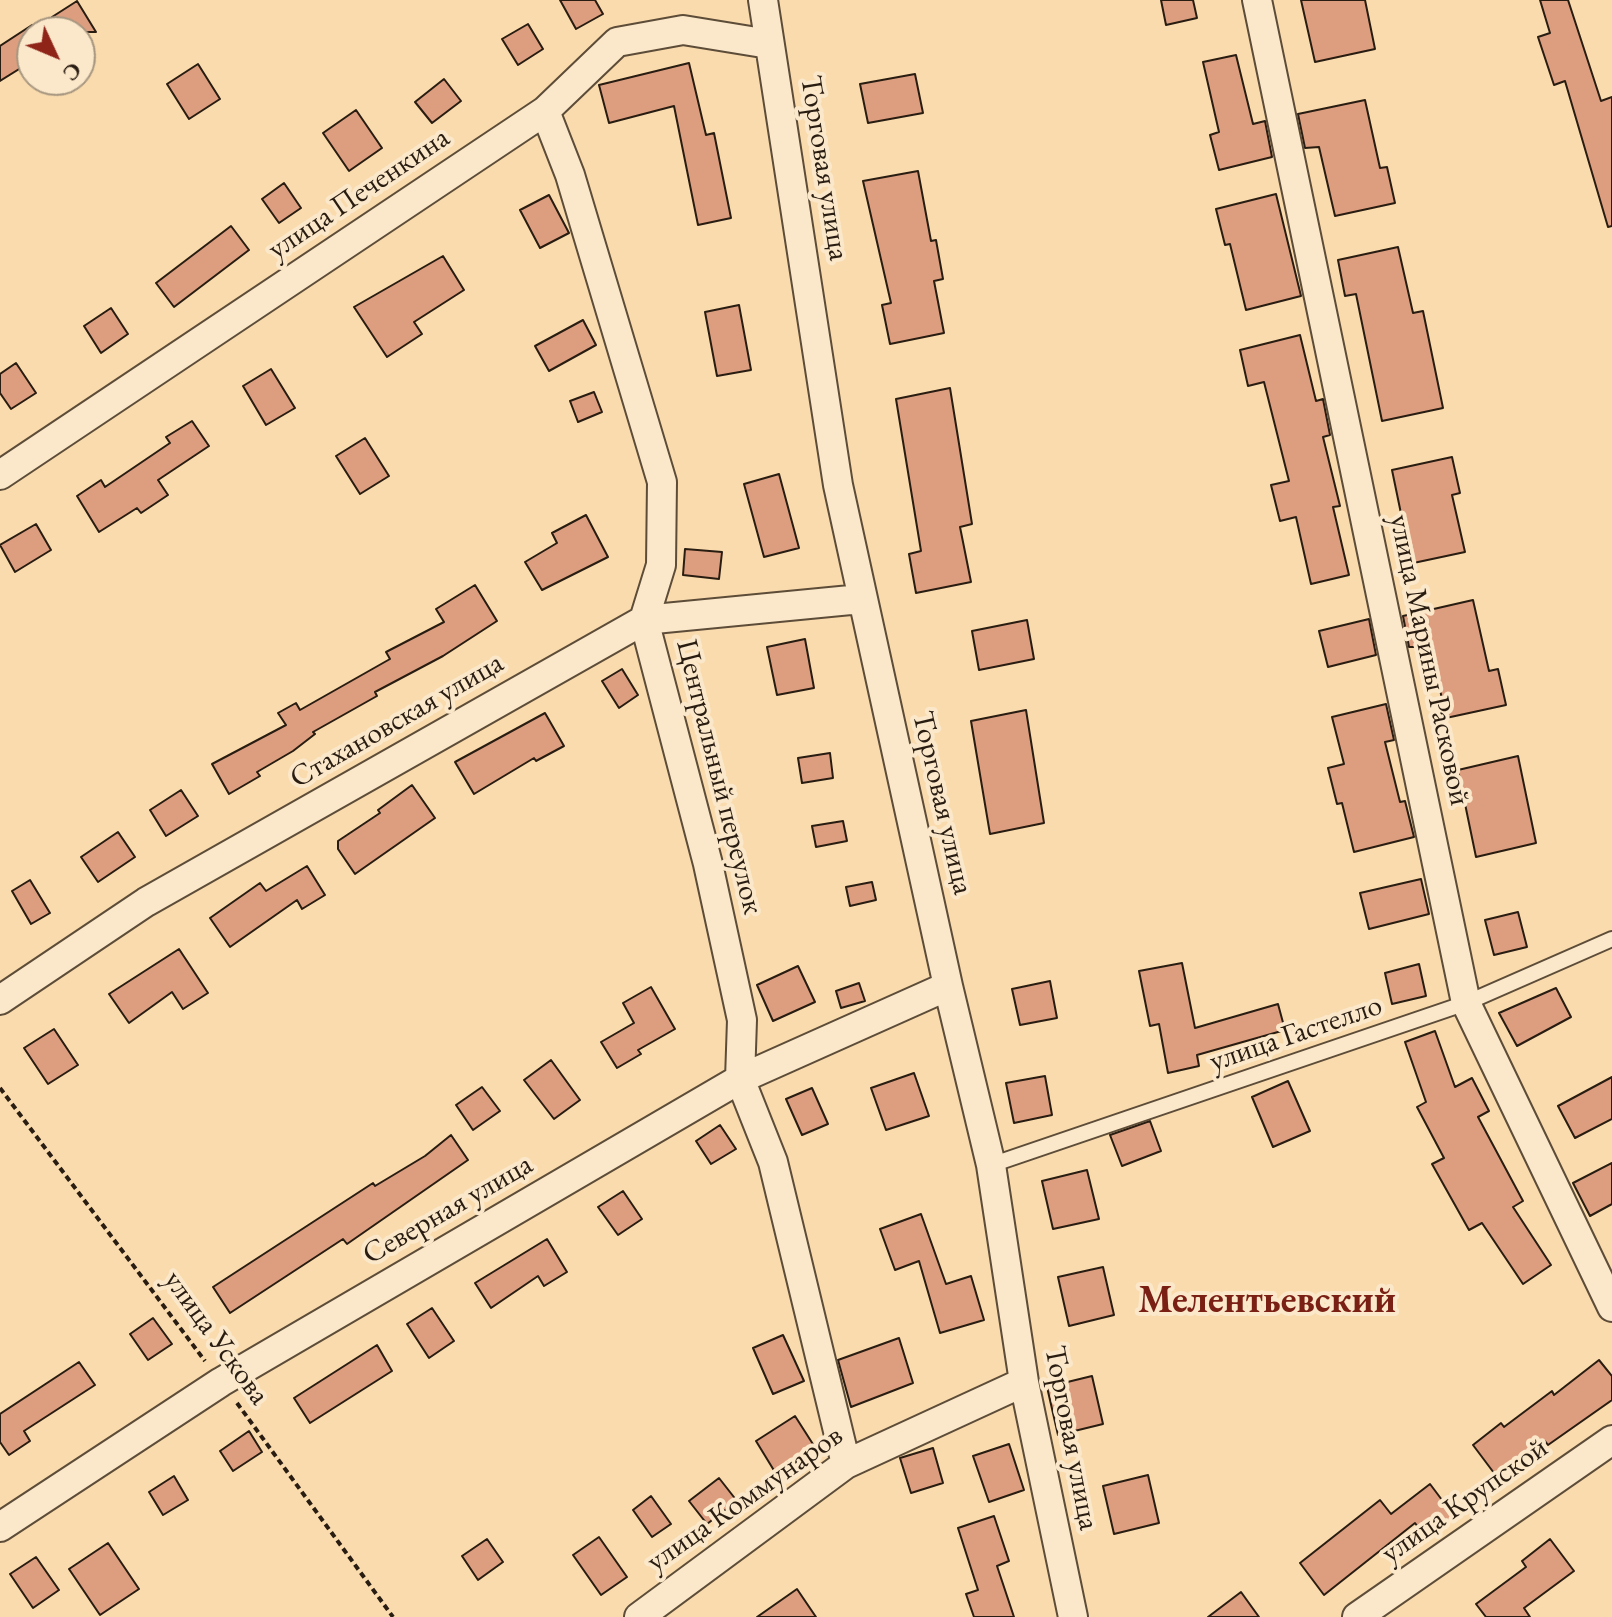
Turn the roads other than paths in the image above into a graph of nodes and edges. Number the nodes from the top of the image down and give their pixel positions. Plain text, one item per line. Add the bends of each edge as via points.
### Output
1 (763, 0) edge
2 (1257, 0) edge
3 (769, 44) junction
4 (545, 111) junction
5 (0, 475) edge
6 (861, 599) junction
7 (644, 620) junction
8 (1612, 939) edge
9 (948, 986) junction
10 (0, 1000) edge
11 (1466, 1003) junction
12 (740, 1079) junction
13 (991, 1165) junction
14 (1612, 1307) edge
15 (1024, 1382) junction
16 (1612, 1440) edge
17 (846, 1464) junction
18 (0, 1527) edge
19 (639, 1617) edge
20 (1073, 1617) edge
21 (1357, 1617) edge

1 - 3 street, Торговая улица
2 - 11 street, улица Марины Расковой
3 - 4 street, улица Печенкина via 683,30 617,42
3 - 6 street, Торговая улица via 838,485
4 - 5 street, улица Печенкина
4 - 7 street, Центральный переулок via 570,175 662,482 661,565
6 - 7 street, Стахановская улица
6 - 9 street, Торговая улица
7 - 10 street, Стахановская улица via 146,902
7 - 12 street, Центральный переулок via 708,864 742,1020
8 - 11 lane, улица Гастелло
9 - 12 street, Северная улица
9 - 13 street, Торговая улица
11 - 13 lane, улица Гастелло
11 - 14 street, улица Марины Расковой
12 - 17 street, Центральный переулок via 773,1162
12 - 18 street, Северная улица via 221,1382
13 - 15 street, Торговая улица
15 - 17 street, улица Коммунаров
15 - 20 street, Торговая улица
16 - 21 street, улица Крупской
17 - 19 street, улица Коммунаров

